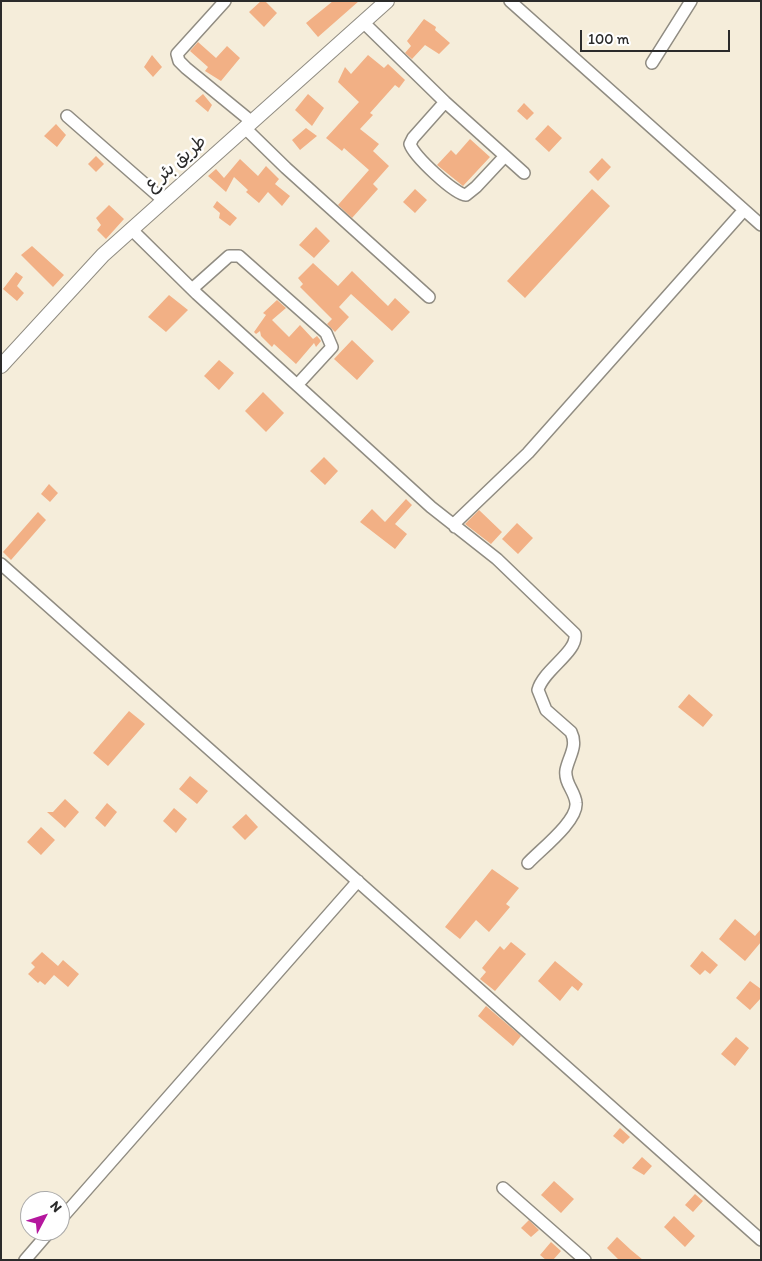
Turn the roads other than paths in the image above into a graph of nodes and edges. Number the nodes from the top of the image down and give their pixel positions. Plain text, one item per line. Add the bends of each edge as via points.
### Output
1 (224, 1) edge
2 (387, 1) edge
3 (510, 1) edge
4 (691, 1) edge
5 (363, 22) junction
6 (652, 63) dead end
7 (445, 102) junction
8 (67, 116) dead end
9 (248, 125) junction
10 (505, 156) junction
11 (524, 173) dead end
12 (163, 200) junction
13 (744, 210) junction
14 (761, 225) edge
15 (131, 229) junction
16 (192, 289) junction
17 (428, 297) dead end
18 (1, 366) edge
19 (298, 384) junction
20 (455, 527) junction
21 (1, 564) edge
22 (528, 863) dead end
23 (358, 881) junction
24 (503, 1188) dead end
25 (70, 1209) edge
26 (761, 1240) edge
27 (41, 1241) edge
28 (25, 1260) edge
29 (585, 1260) edge

1 - 9 street via 177,54 179,61
2 - 5 street, طريق بئر ع
3 - 13 street
4 - 6 street
5 - 7 street
5 - 9 street, طريق بئر ع
7 - 10 street
7 - 10 street via 410,144 441,178 458,193 466,195
8 - 12 street
9 - 12 street, طريق بئر ع
9 - 17 street via 286,168
10 - 11 street
12 - 15 street, طريق بئر ع
13 - 14 street
13 - 20 street via 528,453 456,522
15 - 16 street
15 - 18 street, طريق بئر ع
16 - 19 street
16 - 19 street via 229,256 239,256 326,332 332,347
19 - 20 street
20 - 22 street via 497,559 576,634 574,644 542,680 538,690 546,710 573,736 566,779 574,794 576,809 565,826
21 - 23 street
23 - 25 street
23 - 26 street
24 - 29 street
27 - 28 street

